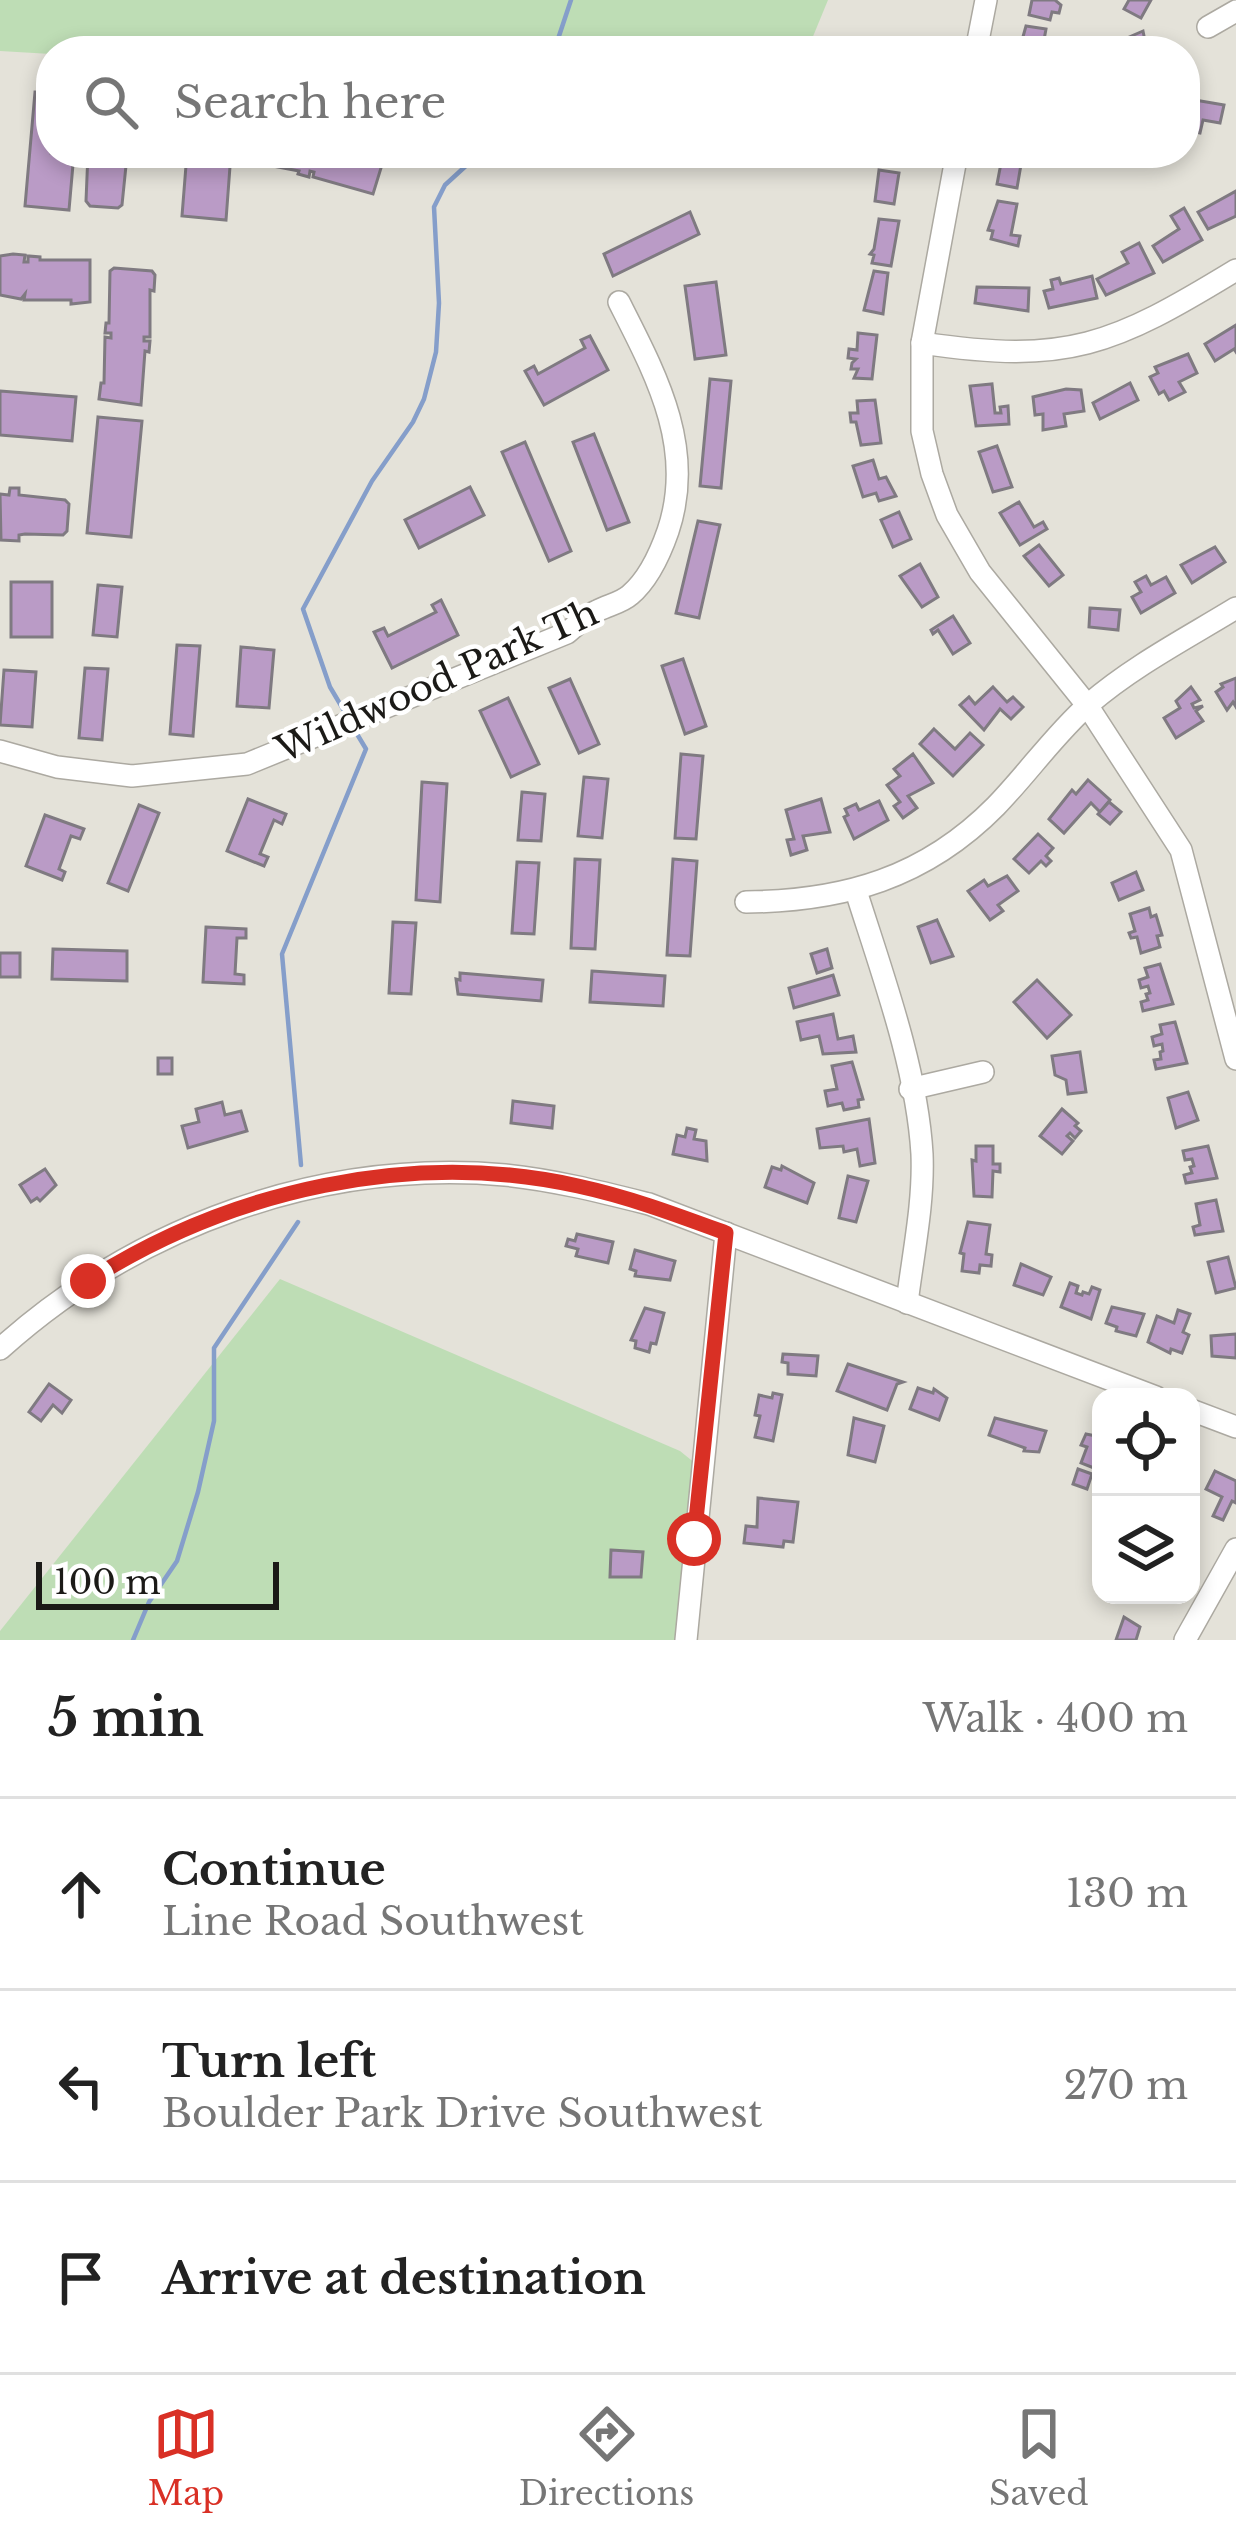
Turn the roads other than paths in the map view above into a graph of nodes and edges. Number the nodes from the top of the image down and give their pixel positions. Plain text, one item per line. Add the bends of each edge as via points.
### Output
1 (986, 0) edge
2 (1236, 11) edge
3 (1208, 26) dead end
4 (979, 36) edge
5 (954, 168) edge
6 (1236, 270) edge
7 (619, 302) dead end
8 (922, 343) junction
9 (1236, 608) edge
10 (1087, 706) junction
11 (0, 751) edge
12 (856, 891) junction
13 (746, 902) dead end
14 (1236, 1059) edge
15 (983, 1072) dead end
16 (910, 1089) junction
17 (726, 1233) junction
18 (907, 1303) junction
19 (0, 1349) edge
20 (1132, 1388) edge
21 (1200, 1413) edge
22 (1236, 1427) edge
23 (1236, 1550) edge
24 (686, 1640) edge
25 (1185, 1640) edge

1 - 4 street
2 - 3 street
5 - 8 street
6 - 8 street via 1147,322 1066,350 986,353
7 - 11 street, Wildwood Park Th via 664,390 680,466 661,550 626,599 567,633 247,764 132,776
8 - 10 street via 922,431 947,515 980,572
9 - 10 street
10 - 12 street via 963,836 914,868
10 - 14 street via 1181,850
12 - 13 street
12 - 16 street
15 - 16 street
16 - 18 street via 922,1151
17 - 18 street
17 - 19 street via 649,1204 504,1175 353,1181 263,1200 175,1232 88,1281
17 - 24 street
18 - 20 street
21 - 22 street
23 - 25 street

